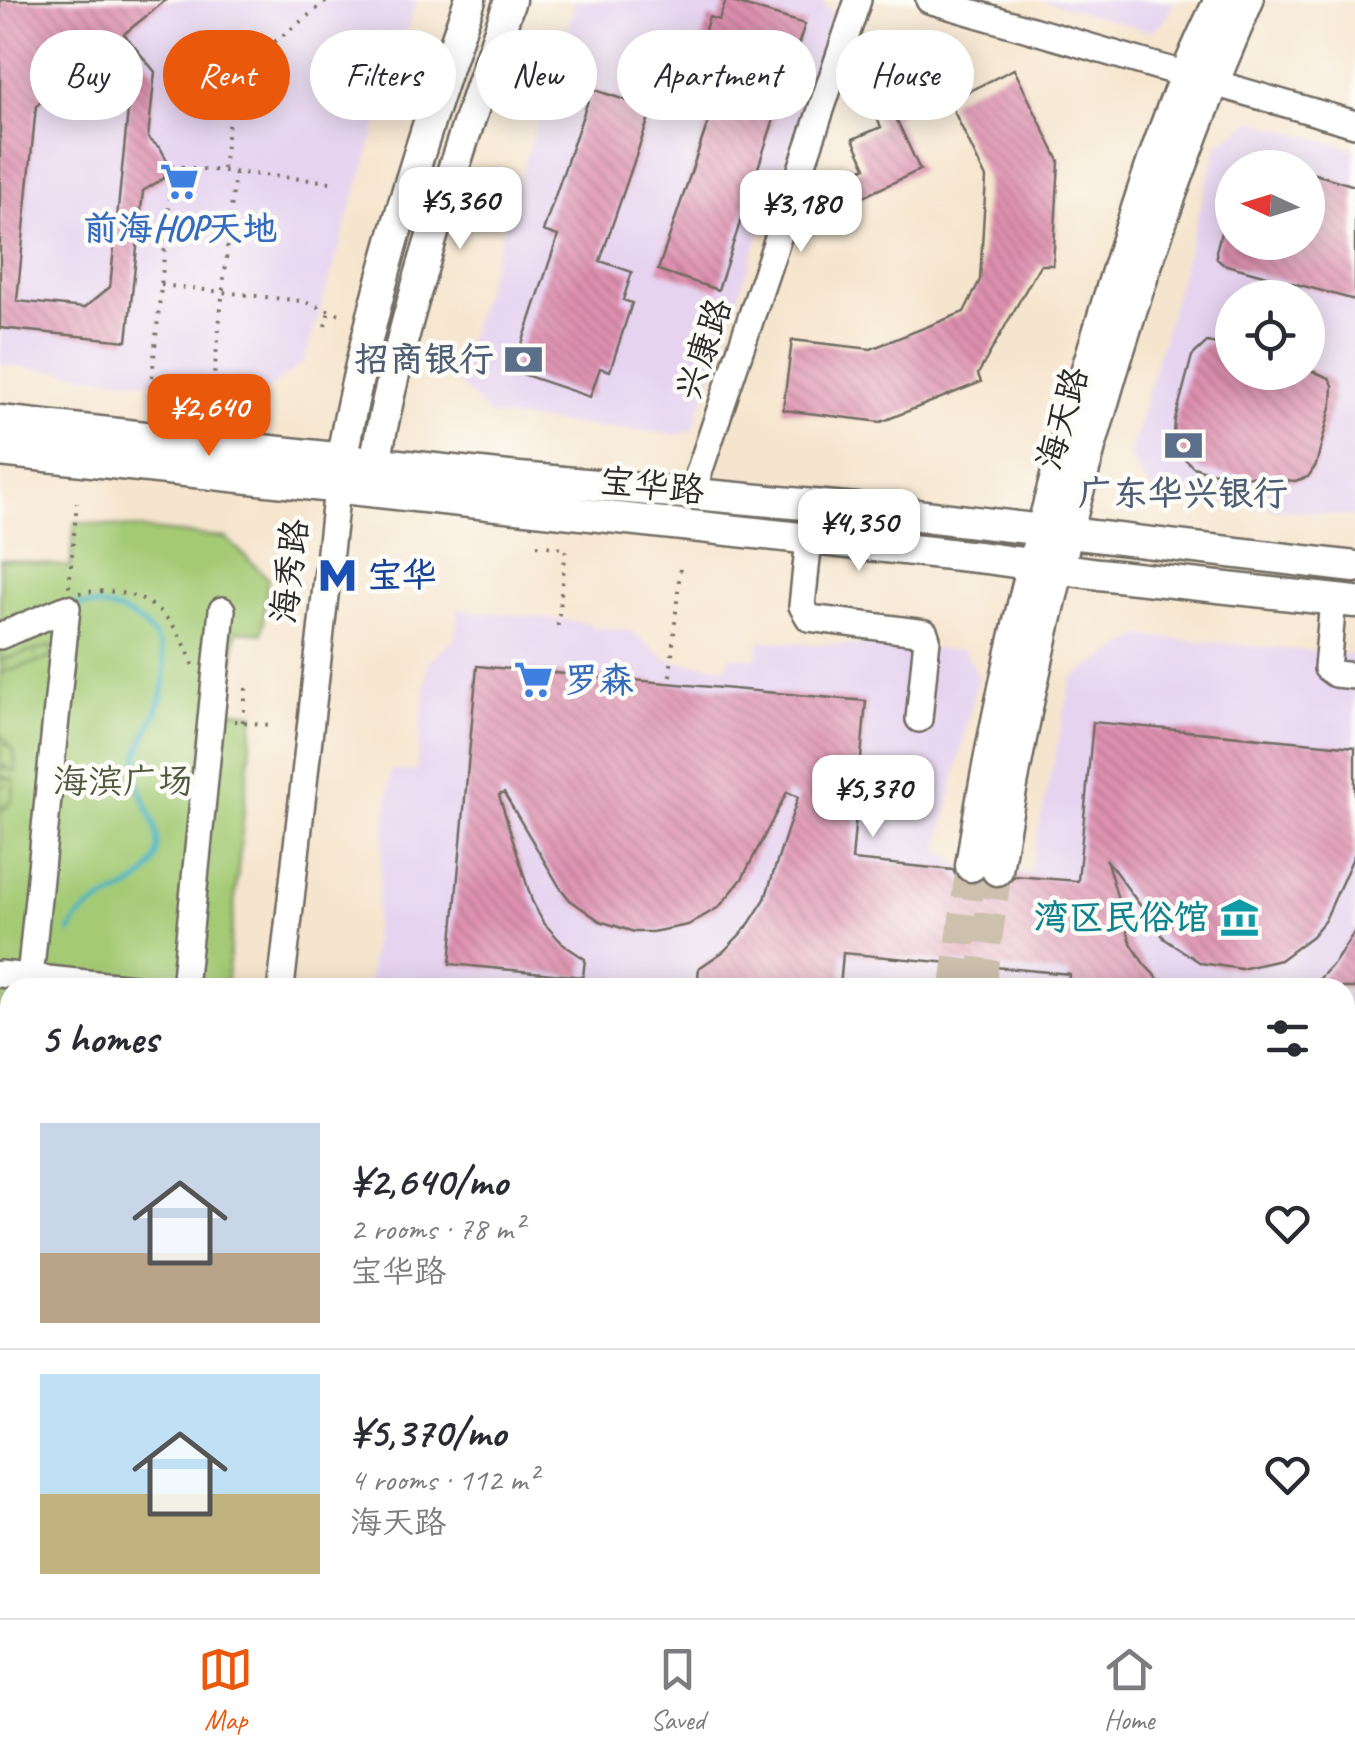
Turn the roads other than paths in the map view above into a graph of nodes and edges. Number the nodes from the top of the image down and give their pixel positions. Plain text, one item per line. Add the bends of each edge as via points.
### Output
1 (510, 0) edge
2 (858, 0) edge
3 (928, 0) edge
4 (1220, 0) edge
5 (1248, 0) edge
6 (465, 8) edge
7 (1199, 80) junction
8 (1355, 124) edge
9 (423, 145) junction
10 (457, 158) junction
11 (0, 422) edge
12 (0, 452) edge
13 (163, 454) junction
14 (342, 458) junction
15 (375, 462) junction
16 (336, 489) junction
17 (370, 493) junction
18 (692, 493) junction
19 (1055, 533) junction
20 (809, 538) junction
21 (1046, 567) junction
22 (1355, 567) edge
23 (1344, 601) edge
24 (222, 610) dead end
25 (0, 636) edge
26 (1355, 676) edge
27 (919, 720) dead end
28 (984, 868) tunnel mouth
29 (30, 978) edge
30 (185, 978) edge
31 (282, 978) edge

1 - 10 main road
2 - 18 street, 兴康路
3 - 7 street
4 - 7 main road, 海天路
5 - 7 main road, 海天路
6 - 9 main road, 海秀路
7 - 8 street
7 - 19 main road, 海天路 via 1114,281
9 - 10 main road via 423,158 436,170
9 - 14 main road, 海秀路 via 376,304
10 - 15 main road
11 - 13 main road, 宝华路
12 - 13 main road, 宝华路
13 - 14 main road, 宝华路
13 - 16 main road, 宝华路
14 - 15 main road, 宝华路
14 - 16 main road, 海秀路
15 - 17 main road
15 - 18 main road, 宝华路
16 - 17 main road, 宝华路
16 - 31 street, 海秀路
17 - 20 main road, 宝华路
18 - 19 main road, 宝华路
19 - 21 main road, 海天路
19 - 22 main road, 宝华路
20 - 21 main road, 宝华路
20 - 27 street via 802,606 809,618 925,633
21 - 23 main road, 宝华路
21 - 28 main road, 海天路 via 995,719
23 - 26 street via 1327,668
24 - 30 street
25 - 29 street via 66,608

